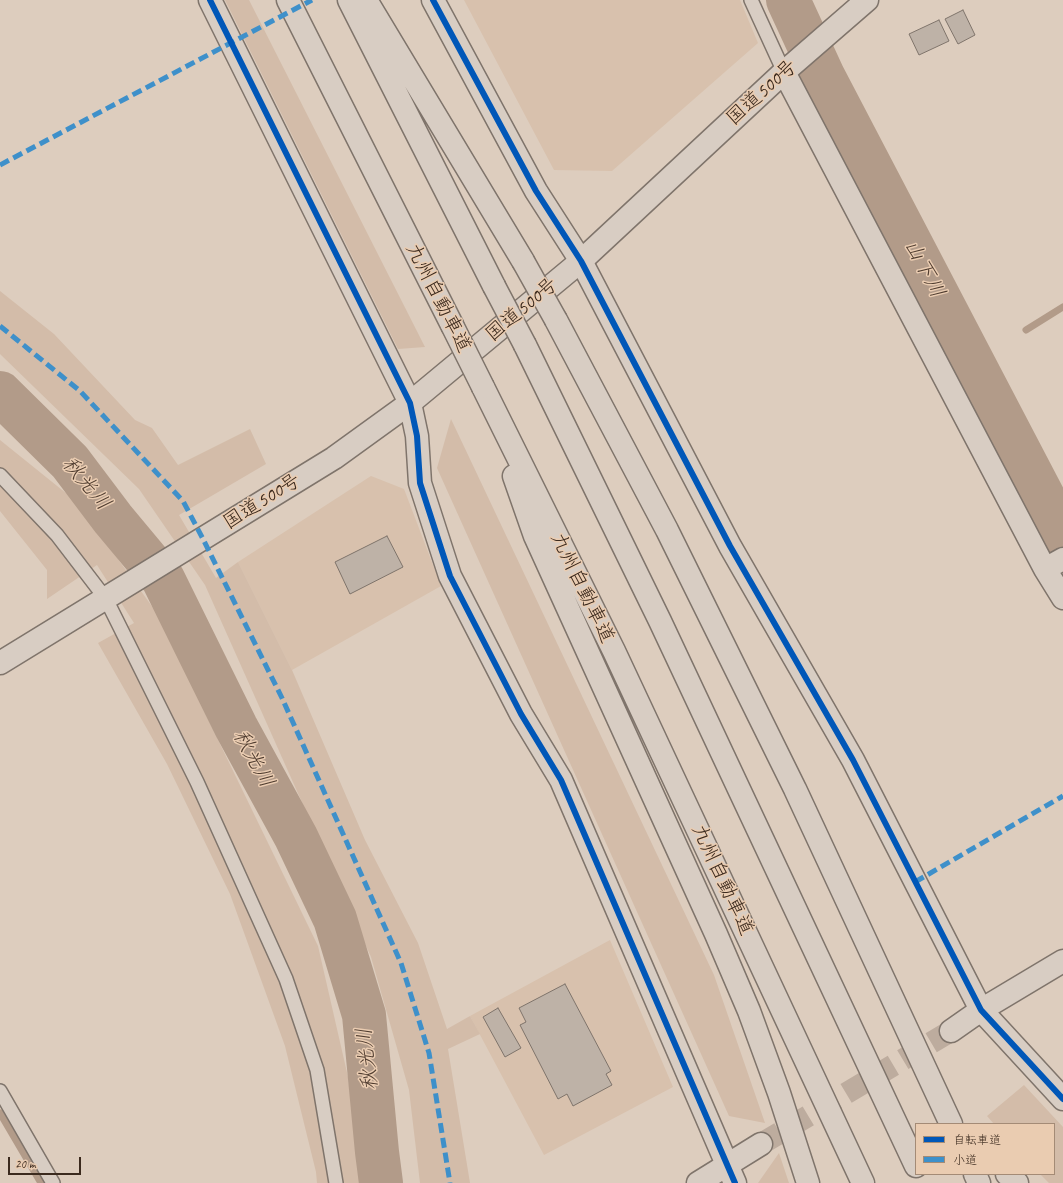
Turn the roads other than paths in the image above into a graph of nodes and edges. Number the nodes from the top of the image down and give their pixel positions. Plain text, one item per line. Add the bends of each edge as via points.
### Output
1 (210, 0) edge
2 (288, 0) edge
3 (349, 0) edge
4 (366, 0) edge
5 (433, 0) edge
6 (751, 0) edge
7 (867, 0) edge
8 (788, 69) junction
9 (581, 261) junction
10 (483, 387) junction
11 (410, 403) junction
12 (0, 475) edge
13 (1053, 564) edge
14 (110, 596) junction
15 (1063, 598) edge
16 (0, 663) edge
17 (1063, 962) edge
18 (981, 1010) junction
19 (951, 1031) tunnel mouth
20 (922, 1061) junction
21 (0, 1091) edge
22 (779, 1093) junction
23 (1063, 1099) edge
24 (951, 1123) edge
25 (961, 1123) edge
26 (760, 1144) tunnel mouth
27 (915, 1164) edge
28 (732, 1174) edge
29 (1008, 1175) edge
30 (53, 1183) edge
31 (336, 1183) edge
32 (698, 1183) edge
33 (808, 1183) edge
34 (820, 1183) edge
35 (863, 1183) edge
36 (1017, 1183) edge

1 - 11 main road
2 - 10 main road, 九州自動車道, bridge
3 - 27 main road, bridge via 525,345 660,621
4 - 20 main road, bridge via 523,261 667,530 788,775
5 - 9 main road via 536,191
6 - 8 lane
7 - 8 main road, 国道500号
8 - 9 main road, 国道500号
8 - 13 main road
9 - 11 main road, 国道500号
9 - 18 main road via 730,546 853,760
10 - 22 main road via 535,536 716,934 749,1011
10 - 35 main road, 九州自動車道 via 614,651
11 - 14 main road, 国道500号 via 334,458
11 - 28 main road via 417,436 420,483 450,576 521,714 561,780
12 - 14 lane
13 - 15 main road
14 - 16 main road, 国道500号
14 - 31 lane via 286,979 317,1070
17 - 18 main road
18 - 19 main road
18 - 23 main road
20 - 24 main road
20 - 25 main road
21 - 30 lane
22 - 33 main road
22 - 34 main road
26 - 28 main road
28 - 32 main road
29 - 36 main road

